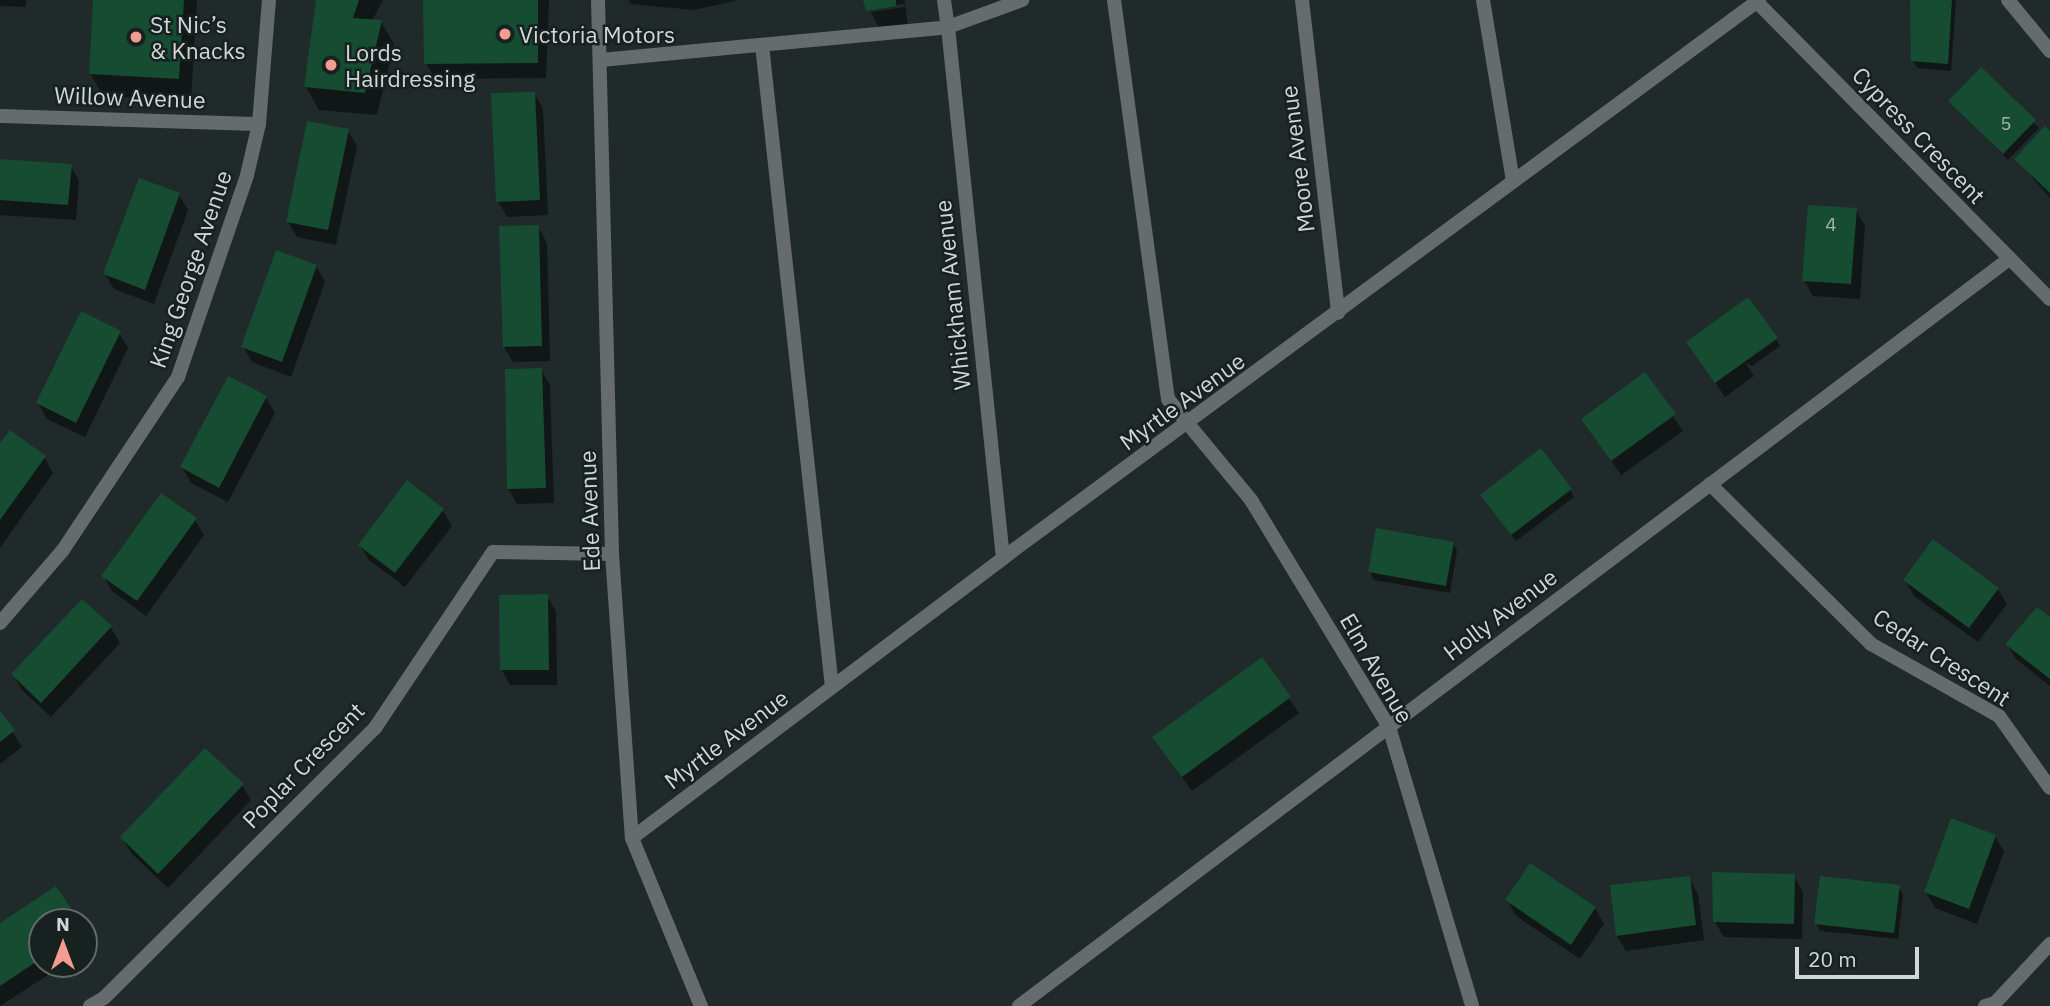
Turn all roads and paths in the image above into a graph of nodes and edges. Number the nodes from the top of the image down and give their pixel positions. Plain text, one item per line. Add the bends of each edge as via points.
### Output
1 (269, 0) edge
2 (598, 0) edge
3 (944, 0) edge
4 (1022, 0) edge
5 (1114, 0) edge
6 (1302, 0) edge
7 (1483, 0) edge
8 (2008, 0) edge
9 (1757, 1) edge
10 (947, 27) junction
11 (762, 45) junction
12 (2050, 51) edge
13 (601, 61) junction
14 (0, 116) edge
15 (258, 124) junction
16 (1513, 182) junction
17 (2008, 259) junction
18 (2050, 299) edge
19 (1338, 313) junction
20 (1189, 425) junction
21 (1710, 484) junction
22 (612, 554) junction
23 (1003, 558) junction
24 (0, 623) edge
25 (832, 687) junction
26 (1388, 727) junction
27 (2050, 788) edge
28 (632, 838) junction
29 (2050, 944) edge
30 (108, 1002) edge
31 (90, 1006) edge
32 (701, 1006) edge
33 (1019, 1006) edge
34 (1472, 1006) edge
35 (1985, 1006) edge

1 - 15 street, King George Avenue
2 - 13 street, Ede Avenue
3 - 10 street, Whickham Avenue
4 - 10 street
5 - 20 street, Elm Avenue via 1168,399
6 - 19 street, Moore Avenue
7 - 16 street
8 - 12 street
9 - 16 street, Myrtle Avenue
9 - 17 street, Cypress Crescent
10 - 11 street
10 - 23 street, Whickham Avenue
11 - 13 street
11 - 25 street
13 - 22 street, Ede Avenue
14 - 15 street, Willow Avenue
15 - 24 street, King George Avenue via 247,175 178,377 63,550
16 - 19 street, Myrtle Avenue
17 - 18 street, Cypress Crescent
17 - 21 street, Holly Avenue
19 - 20 street, Myrtle Avenue
20 - 23 street, Myrtle Avenue
20 - 26 street, Elm Avenue via 1251,500
21 - 26 street, Holly Avenue
21 - 27 street, Cedar Crescent via 1871,644 1998,716
22 - 28 street, Ede Avenue
22 - 30 street, Poplar Crescent via 493,552 375,727
23 - 25 street, Myrtle Avenue
25 - 28 street, Myrtle Avenue
26 - 33 street, Holly Avenue
26 - 34 street, Elm Avenue
28 - 32 street, Ede Avenue
29 - 35 street via 1995,1003
30 - 31 street, Poplar Crescent

